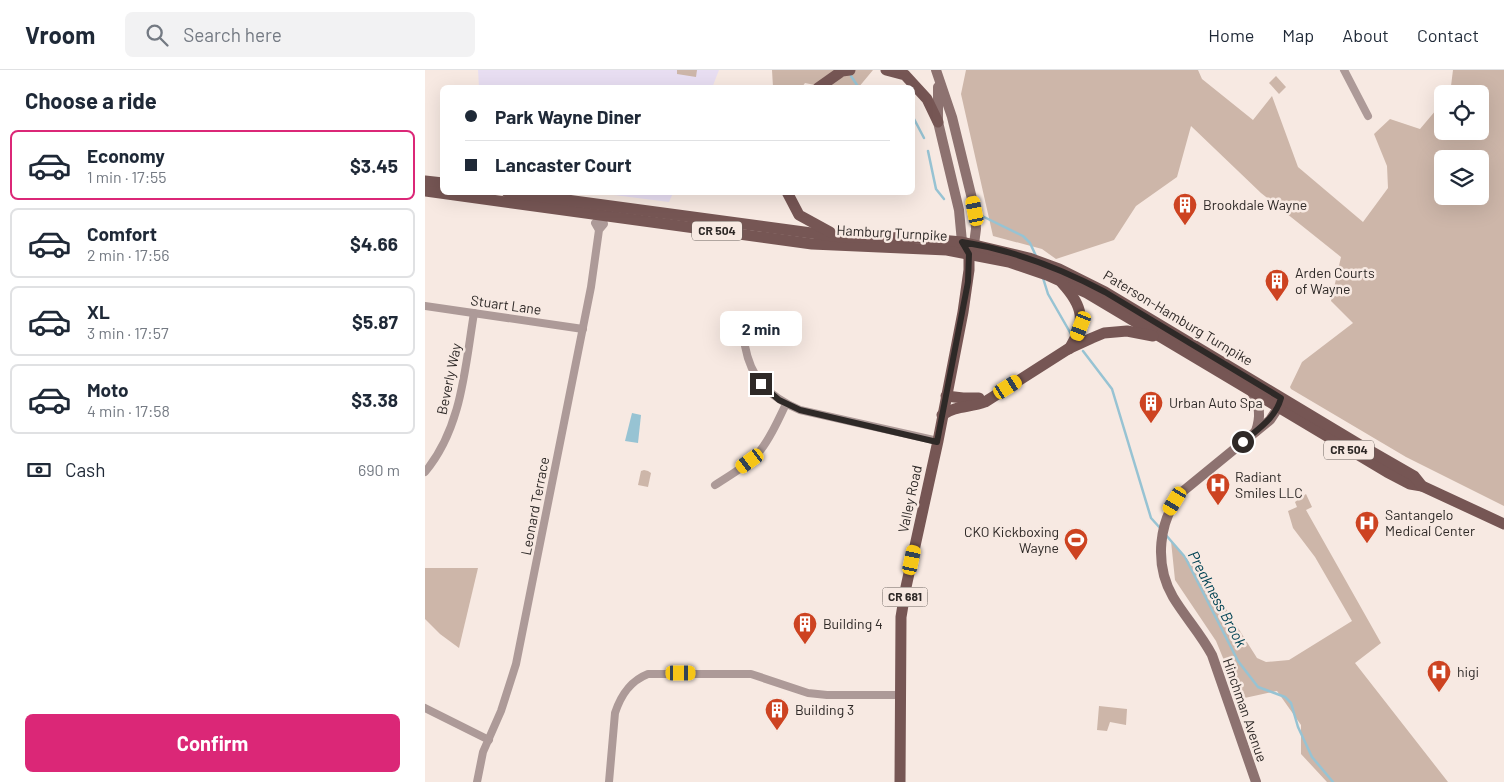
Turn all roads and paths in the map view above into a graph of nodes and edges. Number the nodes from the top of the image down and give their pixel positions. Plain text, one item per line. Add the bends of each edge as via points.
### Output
1 (850, 70) edge
2 (886, 70) edge
3 (1343, 70) edge
4 (937, 73) edge
5 (822, 85) edge
6 (915, 85) edge
7 (915, 85) edge
8 (1368, 116) dead end
9 (939, 122) junction
10 (425, 181) edge
11 (440, 183) edge
12 (425, 191) edge
13 (440, 193) edge
14 (453, 195) edge
15 (529, 195) edge
16 (789, 195) edge
17 (602, 216) junction
18 (841, 237) junction
19 (962, 242) junction
20 (971, 249) junction
21 (1039, 266) junction
22 (1059, 280) junction
23 (425, 306) edge
24 (474, 313) junction
25 (583, 329) junction
26 (1163, 339) junction
27 (745, 346) dead end
28 (1068, 349) junction
29 (1253, 392) junction
30 (996, 394) junction
31 (946, 396) junction
32 (1280, 403) junction
33 (786, 404) junction
34 (942, 415) junction
35 (1256, 431) junction
36 (937, 442) junction
37 (425, 472) edge
38 (715, 485) dead end
39 (1504, 524) edge
40 (900, 695) junction
41 (425, 708) edge
42 (489, 740) junction
43 (477, 782) edge
44 (609, 782) edge
45 (900, 782) edge
46 (1256, 782) edge

1 - 5 main road via 842,71
2 - 6 main road via 905,75
3 - 8 street
4 - 9 street, Valley Road / CR 681
4 - 20 street, Valley Road / CR 681 via 973,200 977,223
7 - 9 main road via 927,98
9 - 19 street, Valley Road / CR 681 via 959,210
10 - 11 main road
12 - 13 main road, Hamburg Turnpike / CR 504
14 - 17 main road, Hamburg Turnpike / CR 504
15 - 18 main road, Paterson-Hamburg Turnpike / CR 504
16 - 18 main road via 799,215
17 - 20 main road, Hamburg Turnpike / CR 504 via 812,244
17 - 25 street, Leonard Terrace via 595,223 599,230
18 - 19 main road, Paterson-Hamburg Turnpike / CR 504
19 - 20 main road, Paterson-Hamburg Turnpike / CR 504
20 - 21 main road, Hamburg Turnpike / CR 504 via 1009,262
20 - 21 main road, Paterson-Hamburg Turnpike / CR 504 via 1029,258
20 - 31 main road, Valley Road / CR 681 via 966,294
21 - 22 main road, Hamburg Turnpike / CR 504 via 1047,275
21 - 32 main road, Paterson-Hamburg Turnpike / CR 504 via 1079,278 1105,292
22 - 26 main road, Hamburg Turnpike / CR 504 via 1096,298
22 - 28 main road via 1080,310 1081,326
23 - 24 street, Stuart Lane
24 - 25 street, Stuart Lane
24 - 37 street, Beverly Way via 459,402 438,453
25 - 42 street, Leonard Terrace via 516,664
26 - 28 main road via 1127,331 1113,332
26 - 29 main road, Hamburg Turnpike / CR 504
27 - 33 street via 747,360 761,384
28 - 30 main road
29 - 32 main road, Hamburg Turnpike / CR 504
29 - 35 street via 1260,414
30 - 31 main road via 975,399
30 - 34 main road via 978,405 955,407
31 - 34 main road, Valley Road / CR 681
32 - 35 street, Hinchman Avenue via 1270,420
32 - 39 main road, Hamburg Turnpike / CR 504 via 1409,484 1421,486
33 - 36 street
33 - 38 street via 759,452
34 - 36 main road, Valley Road / CR 681
35 - 46 street, Hinchman Avenue via 1183,492 1169,511 1163,530 1161,561 1173,596 1212,655
36 - 40 main road, Valley Road / CR 681 via 901,617
40 - 44 street via 808,693 751,674 648,674 635,681 624,693 615,713
40 - 45 main road, Valley Road / CR 681
41 - 42 street
42 - 43 street, Leonard Terrace

